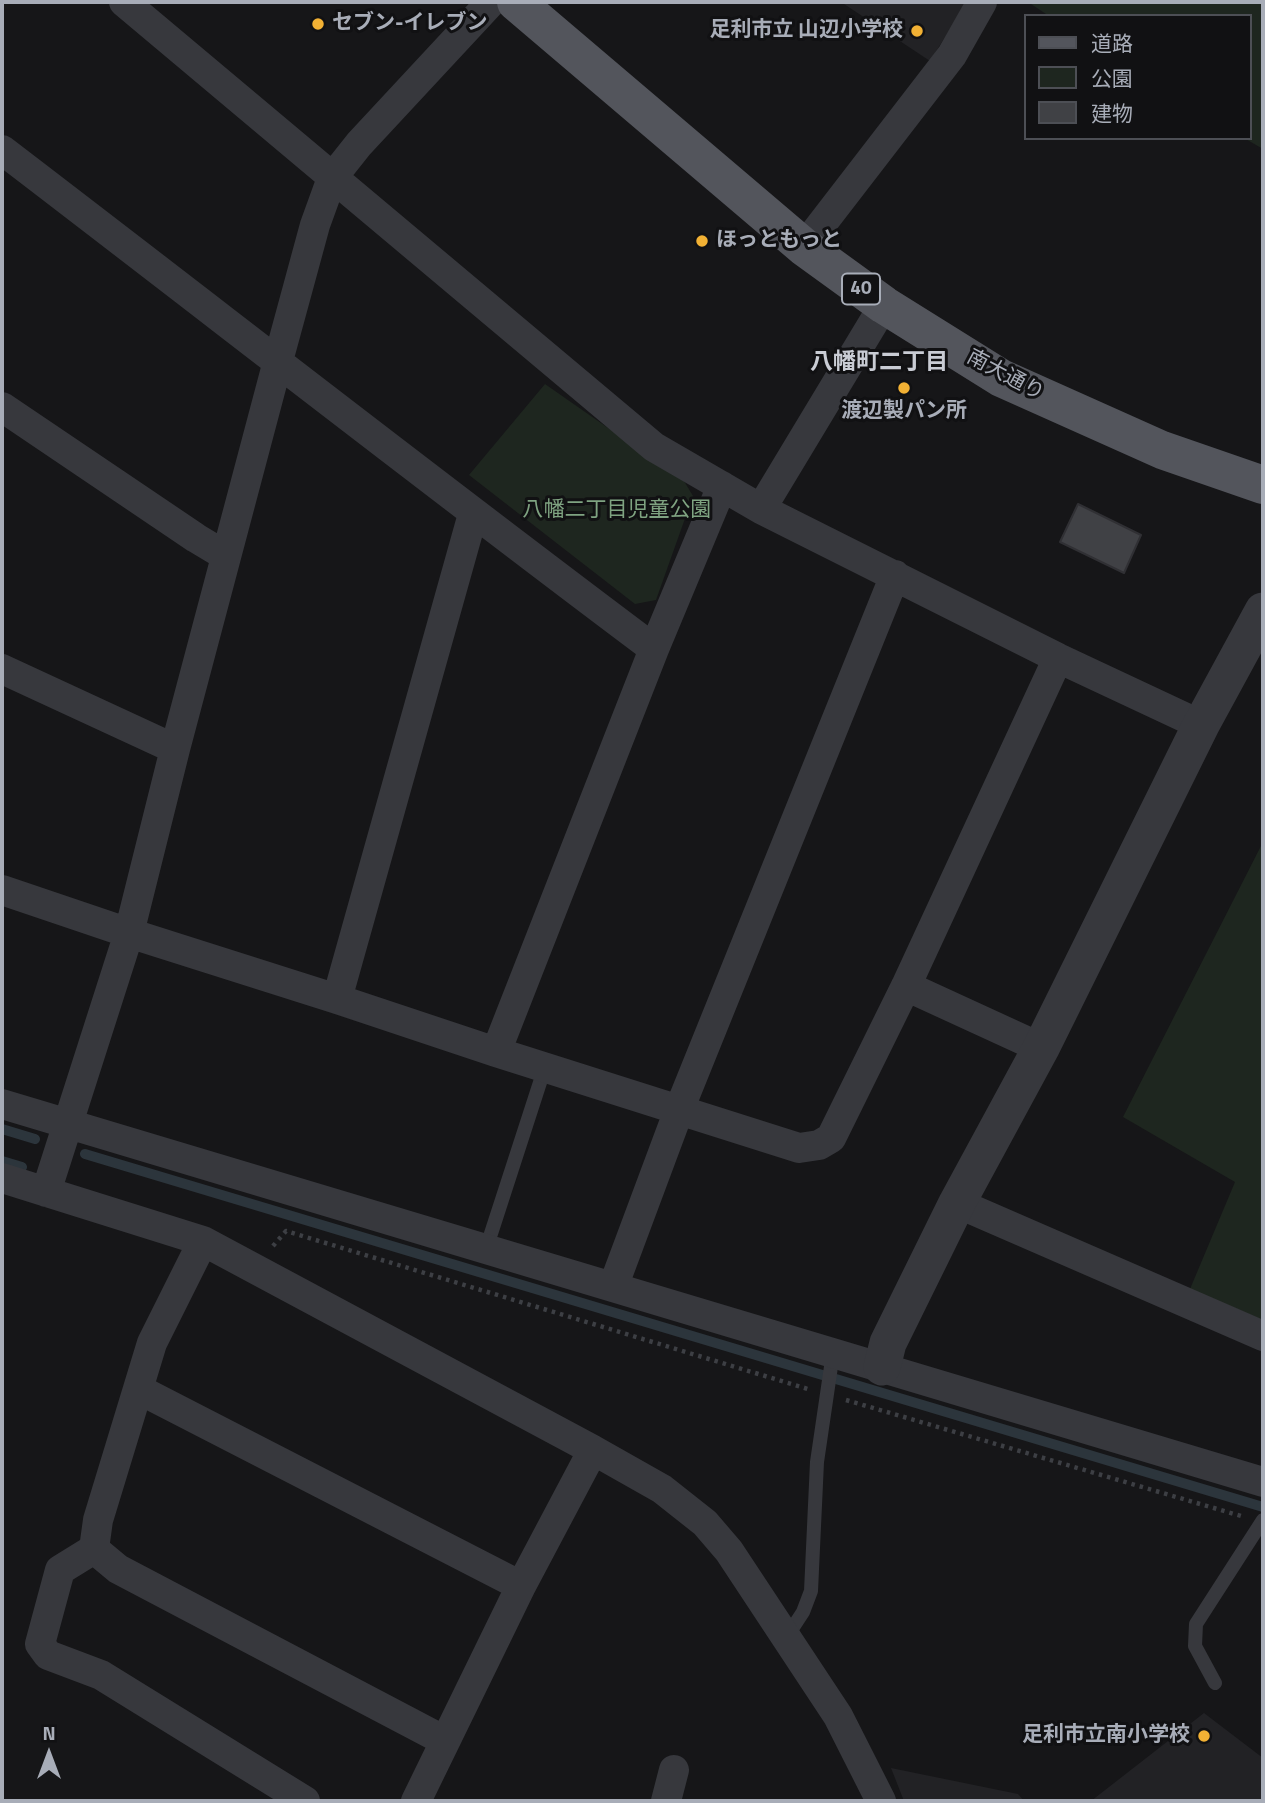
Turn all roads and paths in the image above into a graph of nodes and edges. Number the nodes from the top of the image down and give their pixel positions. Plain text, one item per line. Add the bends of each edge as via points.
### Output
1 (124, 2) edge
2 (491, 2) edge
3 (516, 2) edge
4 (982, 2) edge
5 (2, 150) edge
6 (332, 178) junction
7 (804, 247) junction
8 (884, 305) junction
9 (278, 361) junction
10 (2, 407) edge
11 (1263, 485) edge
12 (722, 486) junction
13 (761, 509) junction
14 (473, 514) junction
15 (226, 556) junction
16 (895, 575) junction
17 (1263, 611) edge
18 (654, 649) junction
19 (1058, 658) junction
20 (2, 669) edge
21 (1201, 725) junction
22 (175, 749) junction
23 (2, 890) edge
24 (129, 933) junction
25 (906, 985) junction
26 (337, 999) junction
27 (1041, 1048) junction
28 (496, 1052) junction
29 (545, 1067) junction
30 (2, 1104) edge
31 (679, 1110) junction
32 (69, 1124) junction
33 (2, 1178) edge
34 (46, 1192) junction
35 (957, 1203) junction
36 (203, 1241) junction
37 (486, 1249) junction
38 (254, 1268) junction
39 (613, 1287) junction
40 (1263, 1336) edge
41 (832, 1360) junction
42 (882, 1367) junction
43 (138, 1389) junction
44 (828, 1392) junction
45 (593, 1450) junction
46 (1263, 1482) edge
47 (1263, 1522) edge
48 (94, 1549) junction
49 (522, 1586) junction
50 (786, 1638) junction
51 (1215, 1683) dead end
52 (445, 1741) junction
53 (674, 1770) dead end
54 (305, 1801) edge
55 (416, 1801) edge
56 (666, 1801) edge
57 (881, 1801) edge

1 - 6 street
2 - 6 street
3 - 7 main road, 南大通り / 40
4 - 7 street via 952,55
5 - 9 street
6 - 9 street
6 - 12 street via 654,447
7 - 8 main road, 南大通り / 40
8 - 11 main road, 南大通り / 40 via 1001,377 1162,450
8 - 13 street
9 - 14 street
9 - 15 street
10 - 15 street
12 - 13 street
12 - 18 street
13 - 16 street
14 - 18 street
14 - 26 street
15 - 22 street
16 - 19 street
16 - 31 street
17 - 21 street
18 - 28 street
19 - 21 street
19 - 25 street
20 - 22 street
21 - 27 street
22 - 24 street
23 - 24 street
24 - 26 street
24 - 32 street
25 - 27 street
25 - 31 street via 831,1138 819,1145 799,1148
26 - 28 street
27 - 35 street
28 - 29 street
29 - 31 street
29 - 37 lane
30 - 32 street
31 - 39 street
32 - 34 street
32 - 37 street
33 - 34 street
34 - 36 street
35 - 40 street
35 - 42 street via 887,1343
36 - 38 street
36 - 43 street via 152,1343
37 - 39 street
38 - 44 path via 286,1231
38 - 45 street
39 - 41 street
41 - 42 street
41 - 44 lane
42 - 46 street
43 - 48 street via 98,1520
43 - 49 street
44 - 47 path
44 - 50 lane via 817,1462 811,1591
45 - 49 street
45 - 50 street via 662,1489 705,1523
47 - 51 lane via 1196,1624 1195,1646
48 - 52 street via 118,1569
48 - 54 street via 60,1570 40,1644 48,1655 101,1675
49 - 52 street
50 - 57 street via 838,1716
52 - 55 street
53 - 56 street

